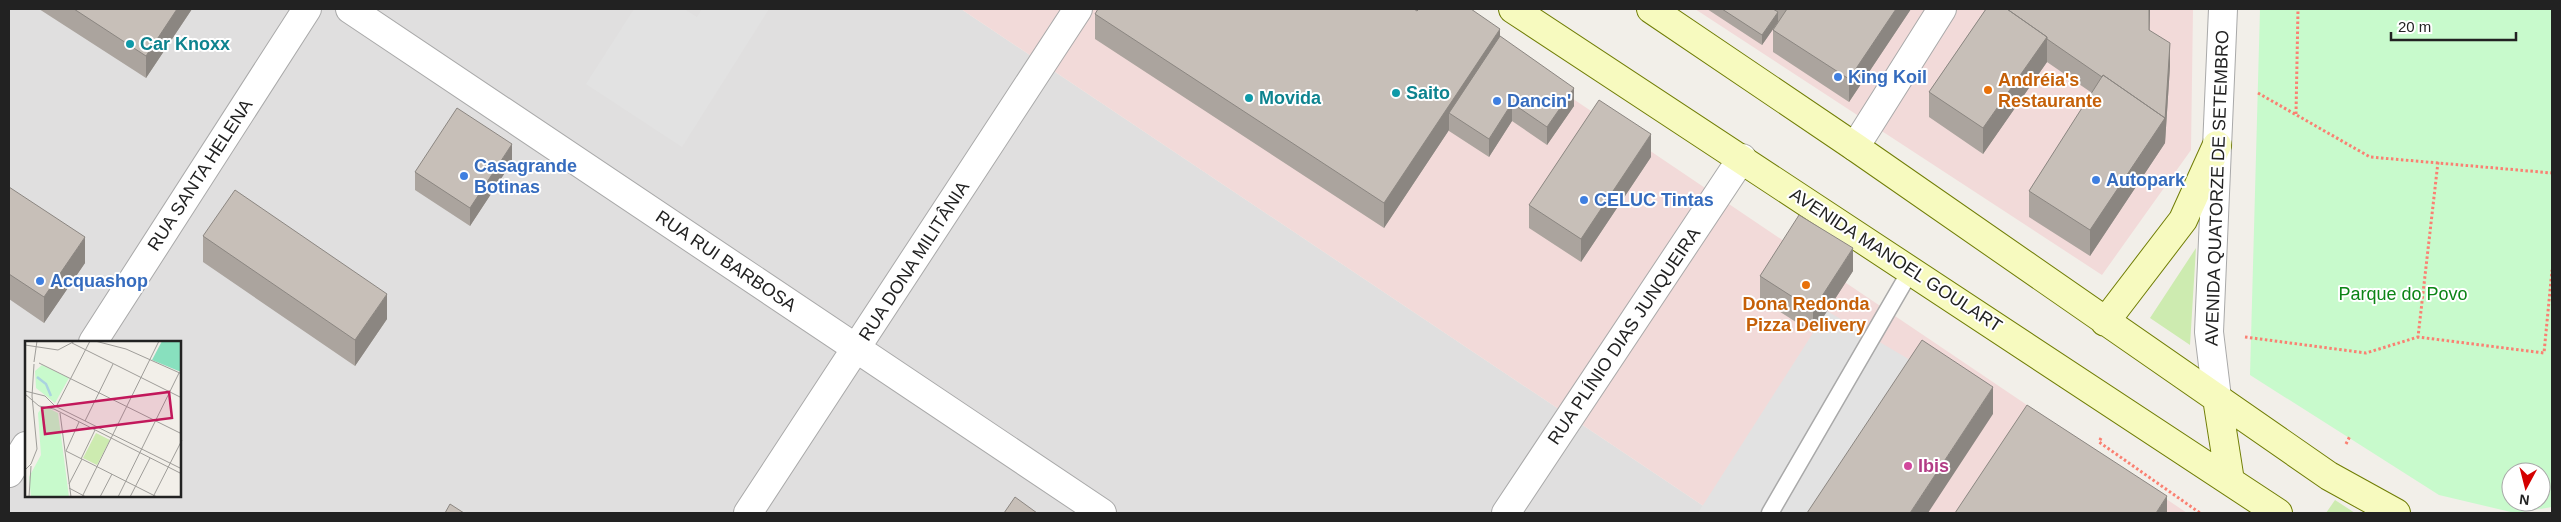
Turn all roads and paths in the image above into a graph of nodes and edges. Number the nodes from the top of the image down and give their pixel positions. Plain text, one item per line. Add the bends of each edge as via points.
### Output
1 (307, 9) edge
2 (350, 9) edge
3 (1078, 9) edge
4 (1513, 9) edge
5 (1651, 9) edge
6 (1942, 9) edge
7 (2223, 9) edge
8 (2298, 9) edge
9 (2258, 93) dead end
10 (2296, 114) junction
11 (2217, 145) junction
12 (1855, 147) junction
13 (1742, 158) junction
14 (2438, 162) junction
15 (2552, 173) edge
16 (1911, 270) junction
17 (2552, 270) edge
18 (2105, 322) junction
19 (2209, 332) junction
20 (2418, 337) junction
21 (94, 341) edge
22 (857, 348) junction
23 (2217, 398) junction
24 (25, 448) edge
25 (9, 473) edge
26 (2230, 481) junction
27 (2272, 511) edge
28 (748, 513) edge
29 (1102, 513) edge
30 (1506, 513) edge
31 (1770, 513) edge
32 (2396, 513) edge

1 - 21 street, RUA SANTA HELENA
2 - 22 street, RUA RUI BARBOSA
3 - 22 street, RUA DONA MILITÂNIA
4 - 13 main road, AVENIDA MANOEL GOULART
5 - 12 main road
6 - 12 street
7 - 11 street, AVENIDA QUATORZE DE SETEMBRO
8 - 10 path
9 - 10 path
10 - 14 path via 2370,157
11 - 18 main road via 2183,220
11 - 19 street, AVENIDA QUATORZE DE SETEMBRO
12 - 18 main road
13 - 16 main road, AVENIDA MANOEL GOULART
13 - 30 street, RUA PLÍNIO DIAS JUNQUEIRA
14 - 15 path
14 - 20 path
16 - 26 main road, AVENIDA MANOEL GOULART
16 - 31 lane
17 - 20 path via 2544,353
18 - 23 main road
19 - 20 path via 2366,353
19 - 23 street, AVENIDA QUATORZE DE SETEMBRO
22 - 28 street, RUA DONA MILITÂNIA
22 - 29 street, RUA RUI BARBOSA
23 - 26 main road
23 - 32 main road via 2329,476
24 - 25 street
26 - 27 main road, AVENIDA MANOEL GOULART

